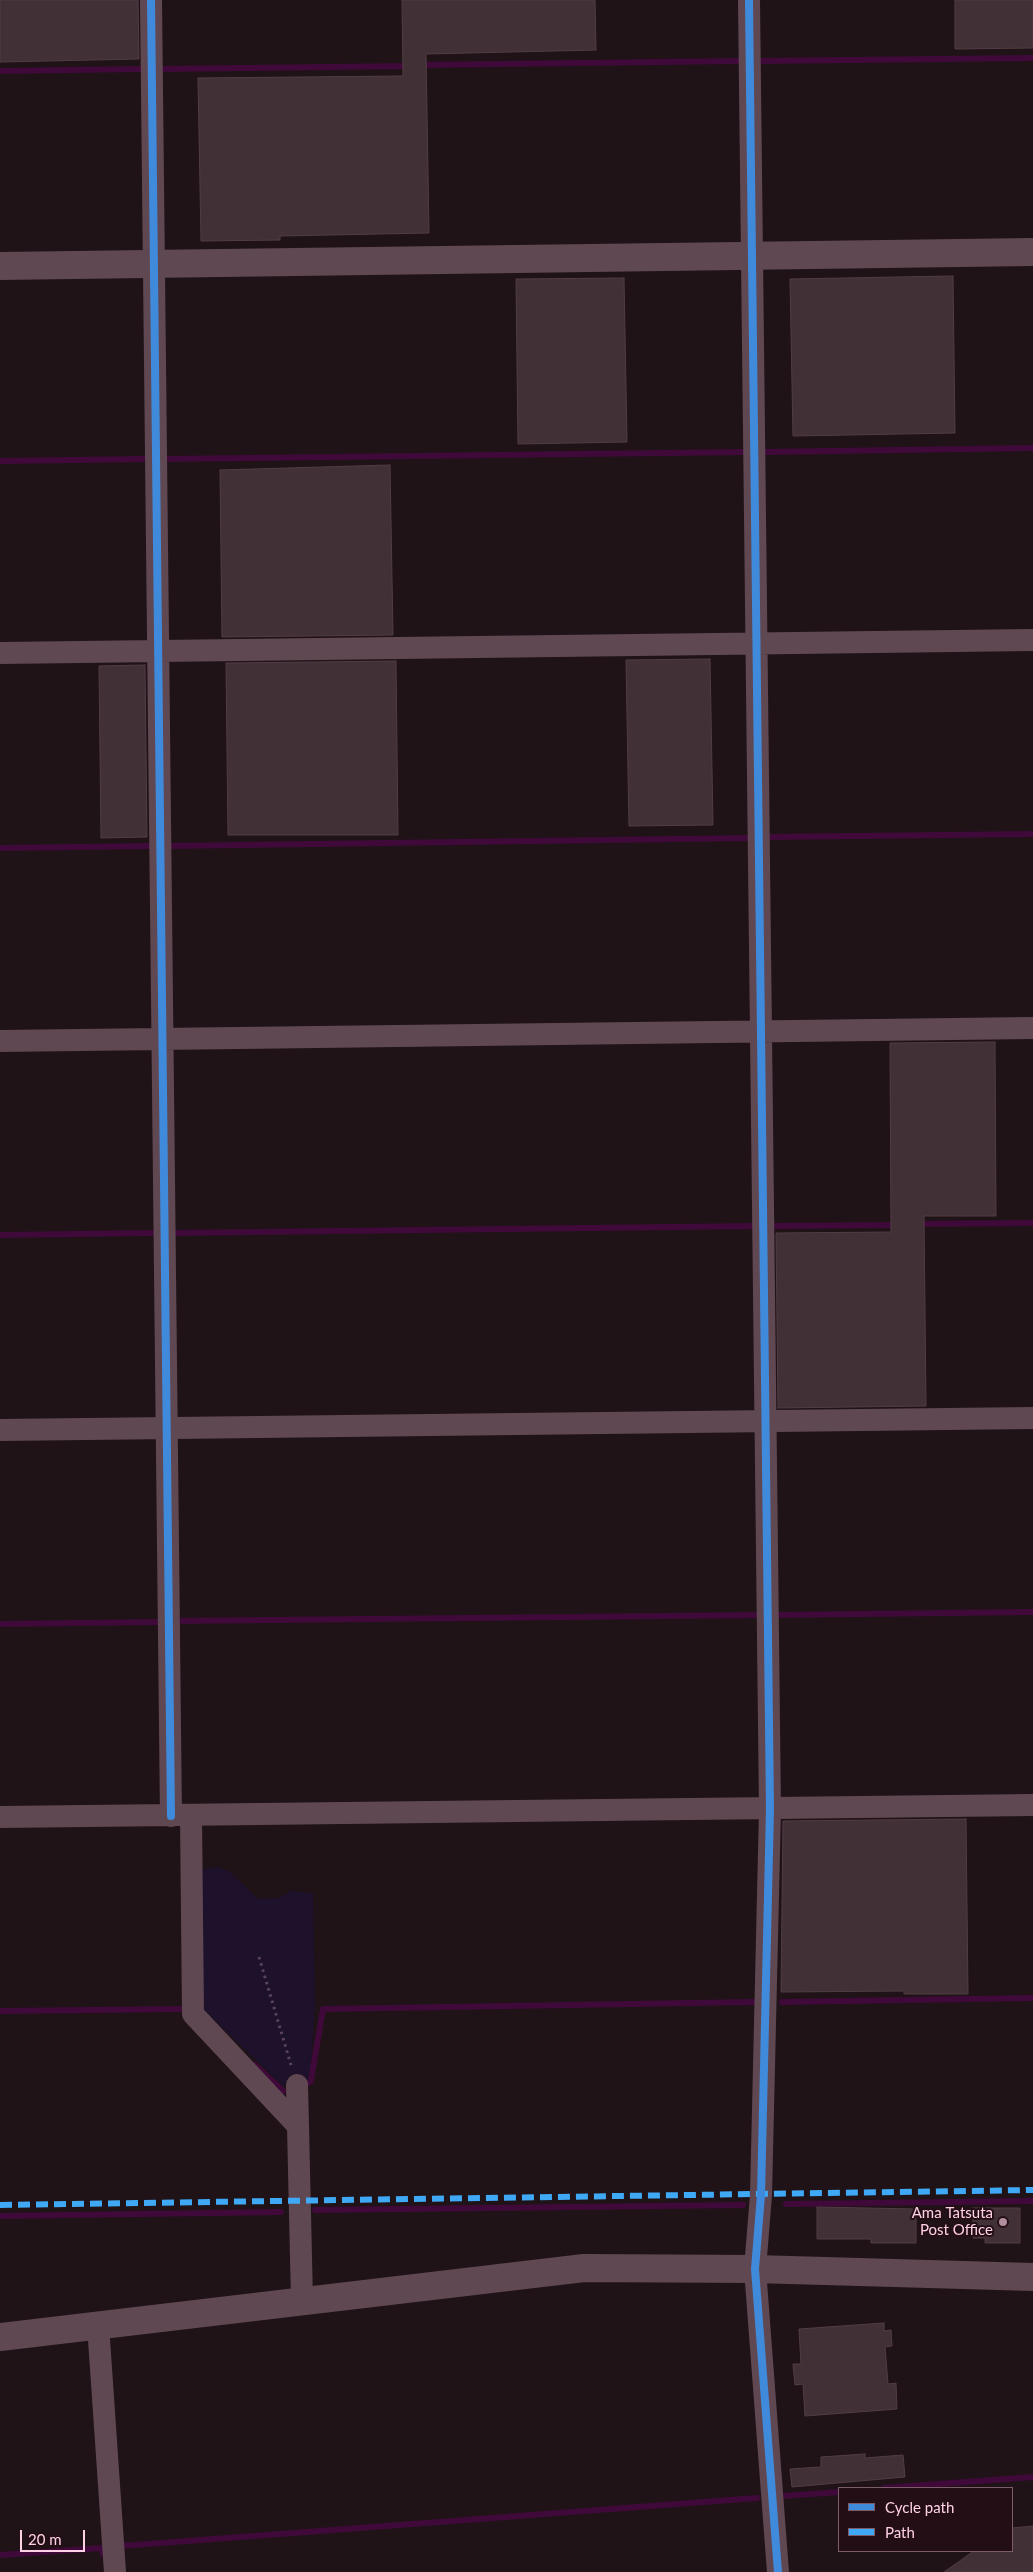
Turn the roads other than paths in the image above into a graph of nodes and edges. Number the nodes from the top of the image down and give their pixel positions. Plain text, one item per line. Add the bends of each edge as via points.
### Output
1 (151, 0) edge
2 (749, 0) edge
3 (1033, 252) edge
4 (752, 256) junction
5 (152, 264) junction
6 (0, 266) edge
7 (1033, 640) edge
8 (758, 644) junction
9 (156, 652) junction
10 (0, 653) edge
11 (1033, 1028) edge
12 (762, 1032) junction
13 (162, 1039) junction
14 (0, 1041) edge
15 (1033, 1418) edge
16 (767, 1421) junction
17 (167, 1427) junction
18 (0, 1430) edge
19 (1033, 1805) edge
20 (770, 1809) junction
21 (181, 1816) junction
22 (0, 1817) edge
23 (297, 2085) road end
24 (298, 2126) junction
25 (755, 2269) junction
26 (1033, 2277) edge
27 (302, 2301) junction
28 (98, 2325) junction
29 (0, 2338) edge
30 (115, 2572) edge
31 (778, 2572) edge

1 - 5 street
2 - 4 street
3 - 4 street
4 - 5 street
4 - 8 street
5 - 6 street
5 - 9 street
7 - 8 street
8 - 9 street
8 - 12 street
9 - 10 street
9 - 13 street
11 - 12 street
12 - 13 street
12 - 16 street
13 - 14 street
13 - 17 street
15 - 16 street
16 - 17 street
16 - 20 street
17 - 18 street
17 - 21 street
19 - 20 street
20 - 21 street
20 - 25 street via 761,2195
21 - 22 street
21 - 24 street via 193,2014
23 - 24 street
24 - 27 street
25 - 26 street
25 - 27 street via 584,2268
25 - 31 street
27 - 28 street
28 - 29 street
28 - 30 street

